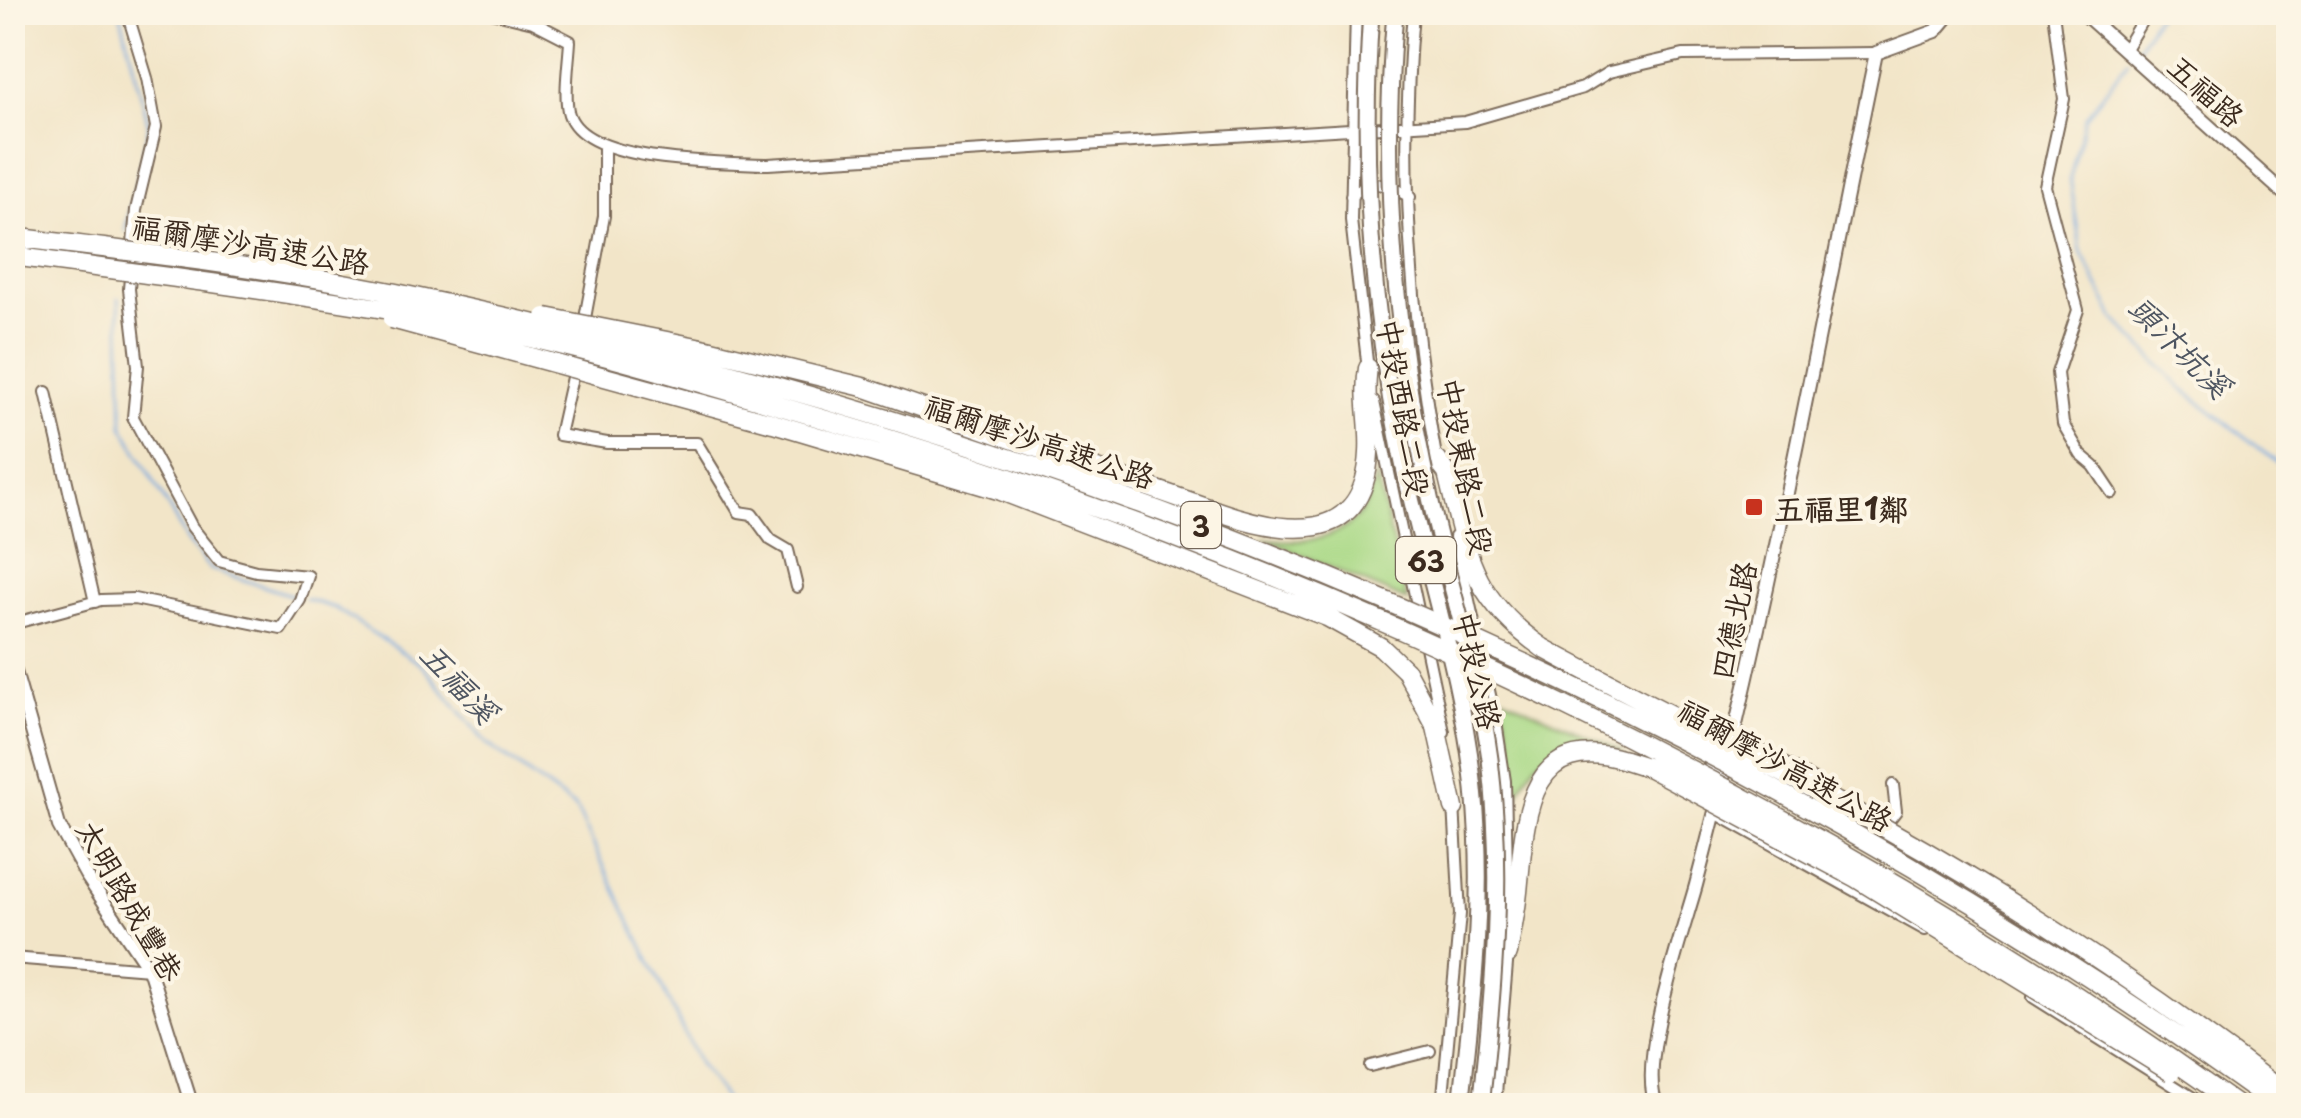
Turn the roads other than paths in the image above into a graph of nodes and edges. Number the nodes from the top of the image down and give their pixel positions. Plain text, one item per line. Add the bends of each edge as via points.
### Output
1 (127, 12) edge
2 (490, 12) edge
3 (1356, 12) edge
4 (1371, 12) edge
5 (1395, 12) edge
6 (1414, 12) edge
7 (1952, 12) edge
8 (2053, 12) edge
9 (2082, 12) edge
10 (2147, 12) edge
11 (2125, 49) junction
12 (1876, 53) junction
13 (1408, 126) junction
14 (1350, 130) junction
15 (604, 148) junction
16 (1351, 196) junction
17 (1410, 197) junction
18 (2288, 197) edge
19 (12, 236) edge
20 (12, 256) edge
21 (413, 297) junction
22 (373, 310) junction
23 (1368, 368) junction
24 (46, 392) dead end
25 (1437, 460) junction
26 (2112, 494) dead end
27 (798, 587) dead end
28 (95, 602) junction
29 (12, 624) edge
30 (12, 661) edge
31 (1734, 735) junction
32 (1708, 769) dead end
33 (1724, 776) junction
34 (1893, 785) dead end
35 (1454, 808) junction
36 (1715, 812) junction
37 (1886, 820) junction
38 (1849, 887) junction
39 (1508, 954) junction
40 (12, 958) edge
41 (149, 969) junction
42 (1430, 1051) dead end
43 (1370, 1066) dead end
44 (2288, 1094) edge
45 (192, 1106) edge
46 (1445, 1106) edge
47 (1462, 1106) edge
48 (1481, 1106) edge
49 (1495, 1106) edge
50 (1657, 1106) edge
51 (2206, 1106) edge
52 (2222, 1106) edge
53 (2238, 1106) edge
54 (2277, 1106) edge

1 - 28 street via 156,127 136,210 129,309 138,366 132,416 192,527 219,562 308,576 281,629 134,599
2 - 15 street via 570,41 568,110
3 - 14 street, 中投西路二段
4 - 47 main road, 中投公路 / 63, bridge via 1371,241 1383,354 1462,714 1478,826 1480,915
5 - 48 main road, 中投公路 / 63, bridge via 1390,195 1398,319 1429,495 1482,710 1494,800 1497,948
6 - 13 street, 中投東路二段
7 - 12 street via 1936,31
8 - 26 street via 2064,99 2045,186 2078,310 2057,373 2062,424
9 - 11 street, 五福路
10 - 11 street
11 - 18 street, 五福路
12 - 13 street via 1683,55 1609,72 1583,88 1465,122
12 - 31 street, 四德北路
13 - 14 street
13 - 17 street, 中投東路二段
14 - 15 street via 768,164
14 - 16 street, 中投西路二段
15 - 27 street via 604,216 592,298 559,435 607,444 697,443 740,512 752,514 788,550
16 - 17 street via 1378,183
16 - 23 street, 中投西路二段
17 - 25 street, 中投東路二段 via 1422,368
19 - 21 highway, 福爾摩沙高速公路 / 3, bridge via 234,264
20 - 22 highway, 福爾摩沙高速公路 / 3, bridge
21 - 23 highway, bridge via 646,336 863,387 1288,531 1316,528 1343,513 1362,490 1370,437
21 - 54 highway, 福爾摩沙高速公路 / 3, bridge via 698,364 1030,461 1466,634 1692,742 1876,844 2112,991
22 - 35 highway, bridge via 411,327 672,394 1001,492 1327,618 1382,647 1406,671 1436,727
22 - 53 highway, 福爾摩沙高速公路 / 3, bridge via 666,372 1022,479 1460,654 1864,863 2100,1010
23 - 35 street, 中投西路二段 via 1442,715
24 - 28 street
25 - 39 street, 中投東路二段 via 1496,722 1508,833
25 - 44 highway, bridge via 1447,473 1471,570 1516,630 1982,885
28 - 29 street
30 - 41 street, 太明路成豐巷 via 59,826
31 - 33 street, 四德北路
31 - 37 street
32 - 33 street
33 - 36 street, 四德北路
34 - 37 street via 1896,810
35 - 46 street, 中投西路二段 via 1460,914
36 - 38 street
36 - 50 street, 四德北路 via 1659,1024 1650,1079
37 - 38 street
37 - 44 street via 2158,992
38 - 51 street
39 - 49 street, 中投東路二段
39 - 52 highway, bridge via 1523,829 1539,783 1576,755 1603,753 1650,768 1856,878
40 - 41 street
41 - 45 street, 太明路成豐巷
42 - 43 street

